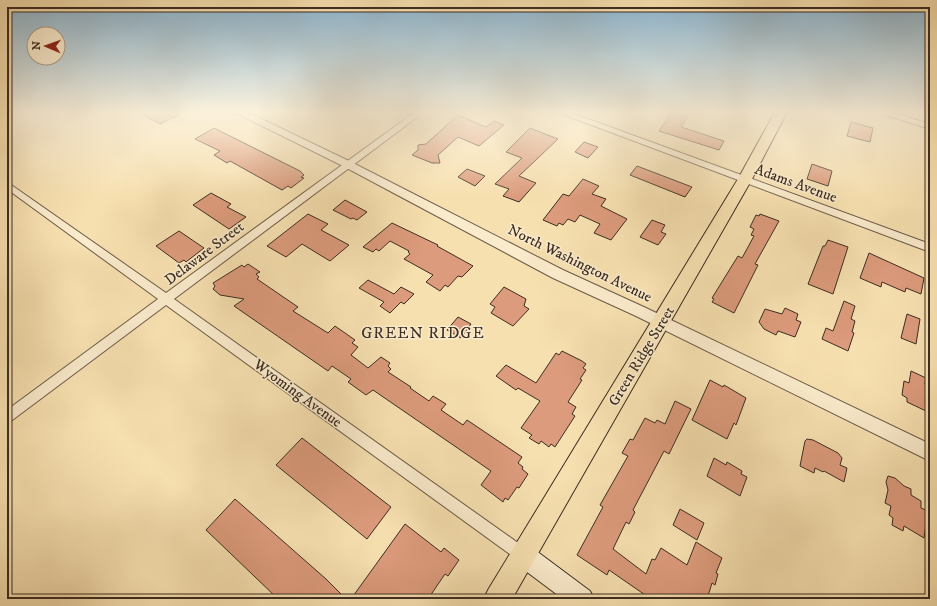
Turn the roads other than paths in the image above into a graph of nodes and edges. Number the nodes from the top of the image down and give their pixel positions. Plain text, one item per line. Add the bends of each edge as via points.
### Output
1 (298, 140) edge
2 (380, 140) edge
3 (639, 140) edge
4 (766, 140) edge
5 (347, 164) junction
6 (745, 179) junction
7 (10, 188) edge
8 (930, 248) edge
9 (168, 300) junction
10 (661, 322) junction
11 (7, 418) edge
12 (930, 453) edge
13 (523, 555) junction
14 (497, 599) edge
15 (582, 599) edge

1 - 5 street, North Washington Avenue
2 - 5 street, Delaware Street
3 - 6 street, Adams Avenue
4 - 6 main road, Green Ridge Street
5 - 9 street, Delaware Street
5 - 10 street, North Washington Avenue via 558,274
6 - 8 street, Adams Avenue
6 - 10 main road, Green Ridge Street
7 - 9 street, Wyoming Avenue
9 - 11 street, Delaware Street
9 - 13 street, Wyoming Avenue
10 - 12 street, North Washington Avenue
10 - 13 main road, Green Ridge Street
13 - 14 main road, Green Ridge Street
13 - 15 main road, Wyoming Avenue

